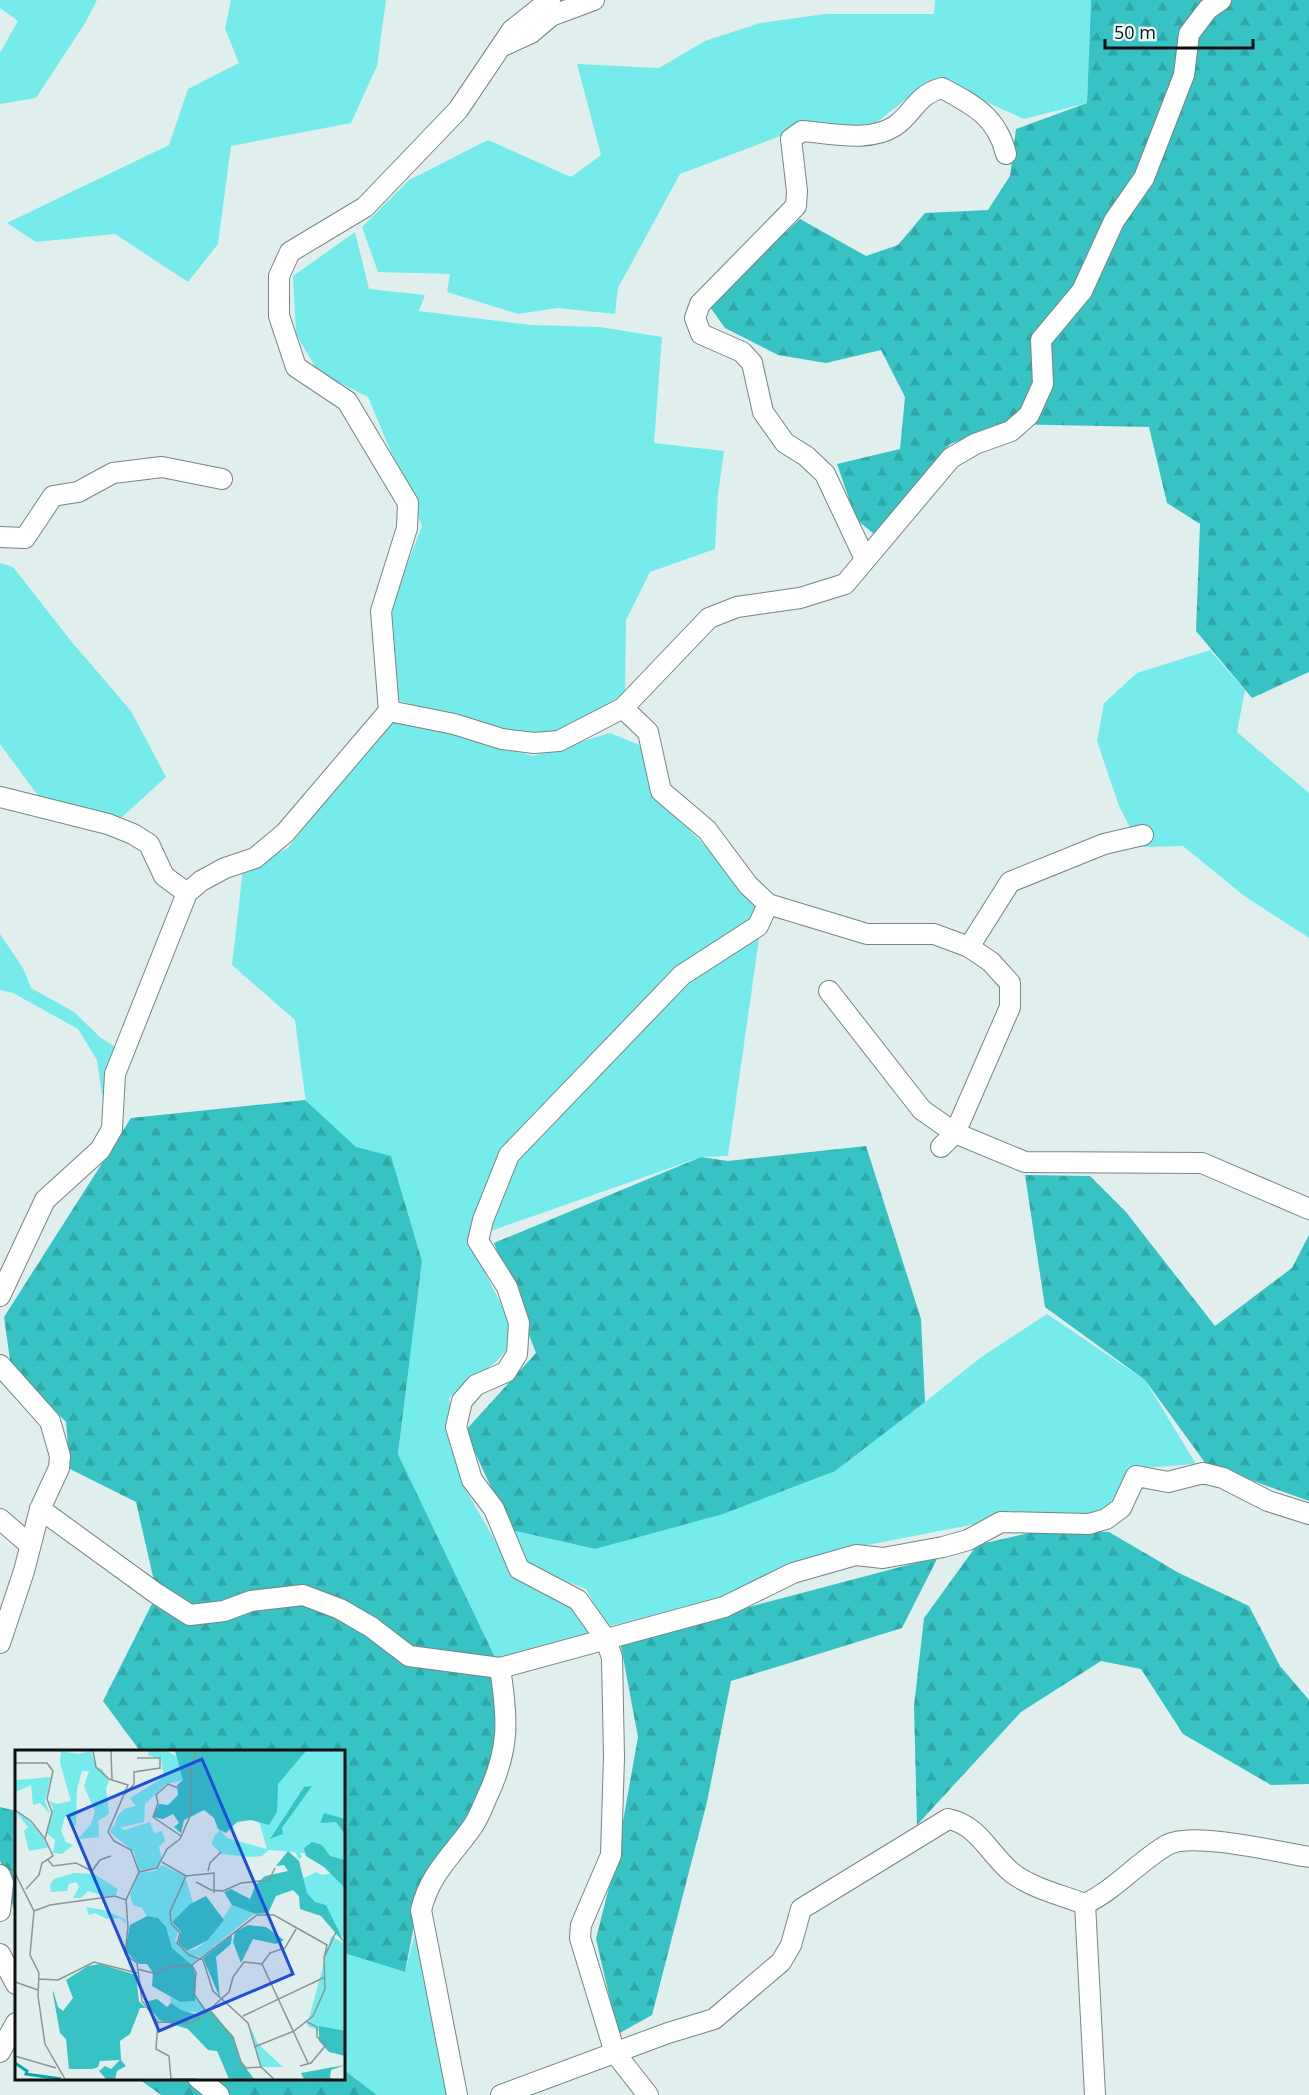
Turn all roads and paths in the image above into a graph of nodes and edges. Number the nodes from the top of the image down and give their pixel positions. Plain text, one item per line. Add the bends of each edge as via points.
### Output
1 (550, 0) edge
2 (594, 0) edge
3 (1221, 0) edge
4 (500, 47) junction
5 (1006, 154) dead end
6 (222, 479) dead end
7 (0, 537) edge
8 (865, 559) junction
9 (623, 708) junction
10 (389, 711) junction
11 (0, 797) edge
12 (1143, 835) dead end
13 (187, 893) junction
14 (768, 904) junction
15 (969, 947) junction
16 (829, 991) dead end
17 (955, 1133) junction
18 (941, 1147) dead end
19 (1309, 1209) edge
20 (0, 1296) edge
21 (0, 1365) edge
22 (40, 1509) junction
23 (1309, 1514) edge
24 (0, 1520) edge
25 (30, 1545) junction
26 (604, 1638) junction
27 (0, 1643) edge
28 (500, 1668) junction
29 (1309, 1857) edge
30 (0, 1875) edge
31 (1084, 1904) junction
32 (0, 1911) edge
33 (0, 1954) edge
34 (15, 1982) edge
35 (15, 2025) edge
36 (0, 2052) edge
37 (615, 2053) junction
38 (199, 2080) edge
39 (219, 2095) edge
40 (457, 2095) edge
41 (501, 2095) edge
42 (648, 2095) edge
43 (1095, 2095) edge

1 - 4 street via 512,30
2 - 4 street via 551,16 531,33
3 - 8 street via 1208,9 1190,34 1184,75 1144,178 1114,221 1082,291 1041,340 1043,384 1029,415 1011,431 951,458
4 - 10 street via 458,110 435,135 365,207 290,252 279,276 279,316 296,367 347,401 408,502 407,528 381,611
5 - 8 street via 1002,137 977,106 942,88 927,93 896,126 873,136 802,131 791,139 795,206 700,304 695,318 701,334 742,352 752,363 763,412 785,443 825,474
6 - 7 street via 162,467 113,473 78,492 53,496 26,538
8 - 9 street via 845,584 800,598 737,607 710,618
9 - 10 street via 558,741 534,743
9 - 14 street via 648,732 661,791 707,830 748,885
10 - 13 street via 285,833 255,858 225,868
11 - 13 street via 133,834 149,844 164,876
12 - 15 street via 1104,844 1010,882
13 - 20 street via 115,1074 112,1129 100,1150 45,1200
14 - 15 street via 867,934 934,934
14 - 26 street via 758,926 682,975 509,1155 478,1241 507,1287 519,1323 517,1354 506,1372 476,1385 462,1401 456,1427 472,1480 494,1509 519,1569 578,1600
15 - 17 street via 991,962 1010,983 1010,1007
16 - 17 street via 922,1110
17 - 18 street
17 - 19 street via 1025,1162 1202,1163
21 - 22 street via 50,1421 60,1456
22 - 25 street
22 - 28 street via 190,1615 224,1611 251,1601 303,1595 364,1622 409,1656
23 - 26 street via 1203,1473 1168,1482 1136,1476 1121,1508 1106,1519 1089,1524 1001,1522 943,1548 883,1558 856,1555 793,1573 724,1607
24 - 25 street
25 - 27 street
26 - 28 street
26 - 37 street via 612,1657 610,1855 581,1925 580,1938
28 - 40 street via 507,1710 505,1748 474,1824 426,1888 421,1910
29 - 31 street via 1189,1839 1168,1844 1103,1895
30 - 32 street
31 - 37 street via 1012,1872 964,1822 948,1819 801,1909 782,1962 714,2019
31 - 43 street
33 - 34 street
35 - 36 street
37 - 41 street
37 - 42 street
38 - 39 street

